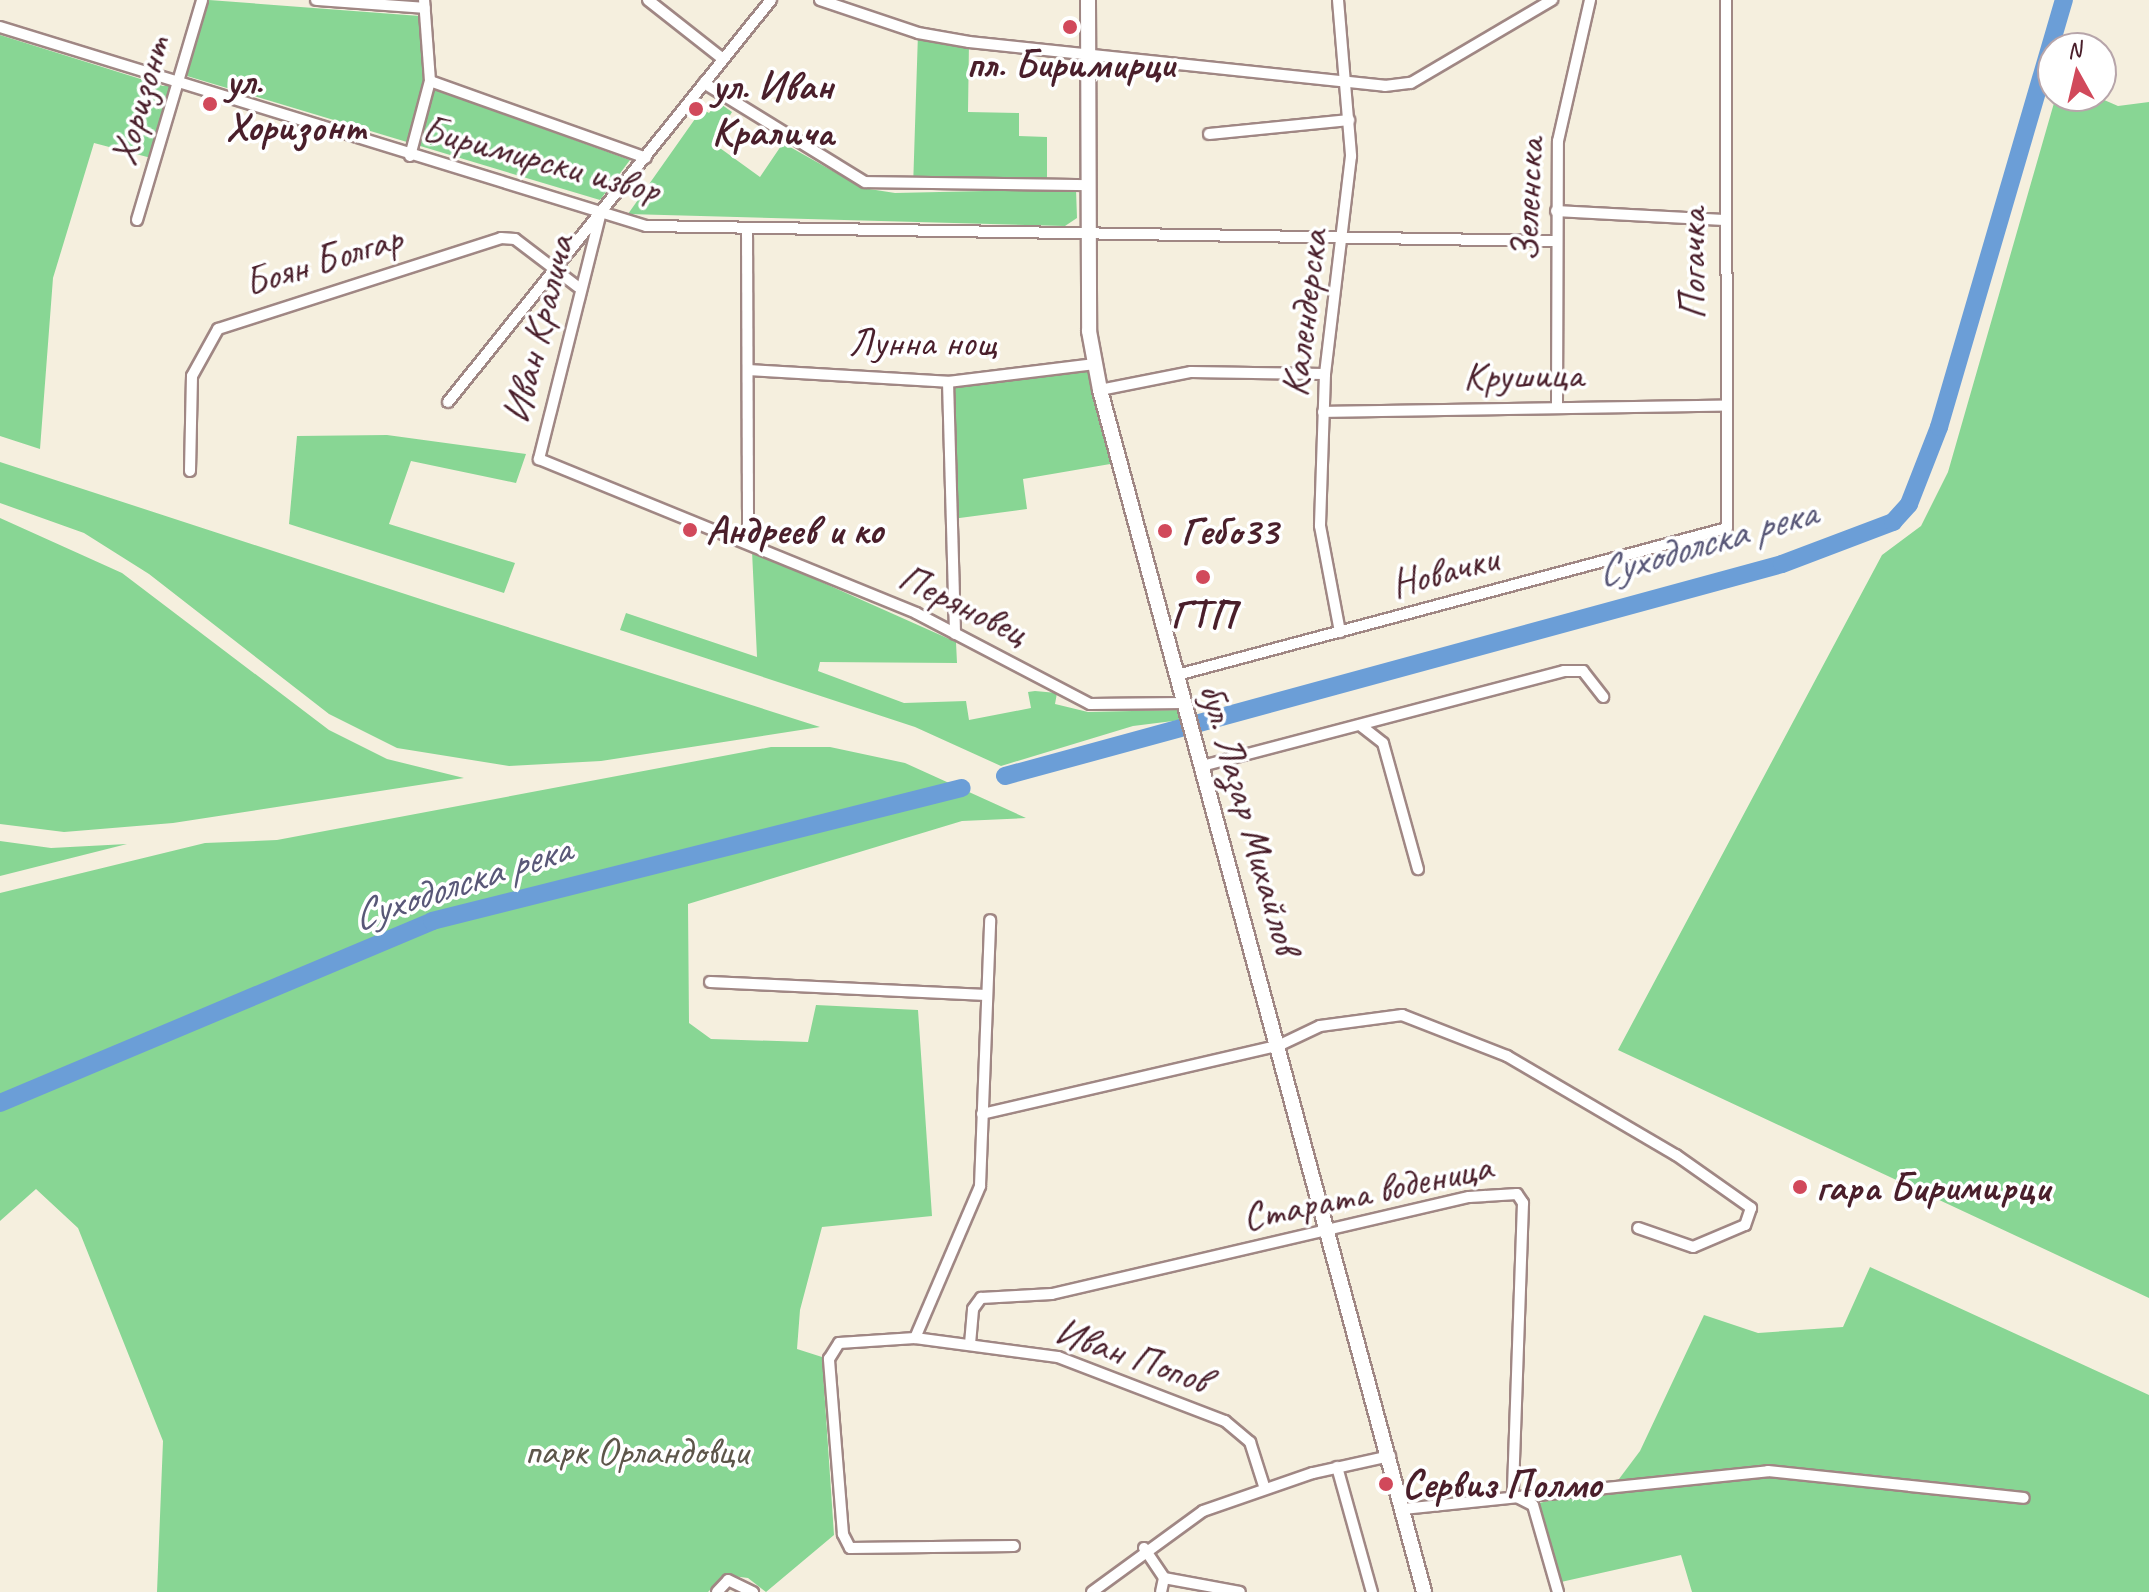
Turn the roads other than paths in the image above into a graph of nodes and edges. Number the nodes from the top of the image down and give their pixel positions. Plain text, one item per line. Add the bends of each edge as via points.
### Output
1 (202, 0) edge
2 (316, 0) edge
3 (648, 0) edge
4 (771, 0) edge
5 (820, 0) edge
6 (1088, 0) edge
7 (1338, 0) edge
8 (1552, 0) edge
9 (1590, 0) edge
10 (1726, 0) edge
11 (425, 4) edge
12 (0, 27) edge
13 (723, 59) junction
14 (1088, 60) junction
15 (430, 81) junction
16 (1344, 81) junction
17 (177, 83) junction
18 (704, 83) junction
19 (1349, 120) junction
20 (1209, 134) dead end
21 (410, 156) junction
22 (646, 158) junction
23 (1089, 185) junction
24 (1556, 211) junction
25 (600, 216) junction
26 (137, 220) dead end
27 (1724, 220) junction
28 (747, 228) junction
29 (1090, 234) junction
30 (1346, 240) junction
31 (1555, 241) junction
32 (549, 270) junction
33 (578, 287) junction
34 (1095, 364) junction
35 (748, 370) junction
36 (1325, 374) junction
37 (948, 382) junction
38 (1100, 390) junction
39 (448, 402) dead end
40 (1557, 406) junction
41 (1724, 406) junction
42 (1323, 412) junction
43 (539, 459) joint
44 (190, 471) dead end
45 (1727, 528) joint
46 (748, 543) junction
47 (1340, 632) junction
48 (955, 634) junction
49 (1177, 675) junction
50 (1603, 697) dead end
51 (1185, 705) junction
52 (1360, 725) junction
53 (1202, 766) junction
54 (1418, 869) dead end
55 (990, 920) dead end
56 (710, 982) dead end
57 (987, 995) junction
58 (1280, 1045) junction
59 (982, 1114) junction
60 (1638, 1228) dead end
61 (1327, 1230) junction
62 (915, 1338) junction
63 (970, 1344) junction
64 (1390, 1456) junction
65 (1337, 1467) junction
66 (1265, 1489) junction
67 (1513, 1495) junction
68 (2024, 1498) dead end
69 (1403, 1509) junction
70 (1014, 1546) dead end
71 (1144, 1548) junction
72 (1164, 1578) junction
73 (717, 1592) edge
74 (753, 1592) edge
75 (1092, 1592) edge
76 (1161, 1592) edge
77 (1240, 1592) edge
78 (1372, 1592) edge
79 (1424, 1592) edge
80 (1558, 1592) edge

1 - 17 street, Хоризонт
2 - 11 street, Биримирски извор
3 - 13 street
4 - 13 street, Иван Кралича
5 - 14 street via 918,33
6 - 14 street, бул. Лазар Михайлов
7 - 16 street, Календерска
8 - 16 street via 1411,83
9 - 24 street, Зеленска via 1558,141
10 - 27 street, Погачка
11 - 15 street, Биримирски извор
12 - 17 street, Биримирски извор
13 - 18 street, Иван Кралича
14 - 16 street
14 - 23 street, бул. Лазар Михайлов
15 - 21 street
15 - 22 street, Биримирски извор
16 - 19 street, Календерска
17 - 21 street, Биримирски извор
17 - 26 street, Хоризонт
18 - 22 street, Иван Кралича
18 - 23 street via 865,182
19 - 20 street
19 - 30 street, Календерска
21 - 25 street, Биримирски извор
22 - 25 street, Иван Кралича
23 - 29 street, бул. Лазар Михайлов
24 - 27 street
24 - 31 street, Зеленска
25 - 28 street, Биримирски извор via 646,226
25 - 32 street, Иван Кралича
25 - 33 street, Иван Кралича
27 - 41 street, Погачка
28 - 29 street, Биримирски извор
28 - 35 street
29 - 30 street, Биримирски извор
29 - 34 street, бул. Лазар Михайлов
30 - 31 street, Биримирски извор
30 - 36 street, Календерска
31 - 40 street, Зеленска
32 - 33 street, Боян Болгар
32 - 39 street, Иван Кралича
32 - 44 street, Боян Болгар via 515,239 501,238 218,329 192,376
33 - 43 street, Иван Кралича
34 - 37 street, Лунна нощ
34 - 38 street, бул. Лазар Михайлов
35 - 37 street, Лунна нощ
35 - 46 street
36 - 38 street via 1191,372
36 - 42 street, Календерска
37 - 48 street
38 - 49 street, бул. Лазар Михайлов
40 - 41 street, Крушица
40 - 42 street, Крушица
41 - 45 street, Погачка
42 - 47 street, Календерска via 1320,526
43 - 46 street, Перяновец
45 - 47 street, Новачки
46 - 48 street, Перяновец
47 - 49 street, Новачки
48 - 51 street, Перяновец via 1090,704
49 - 51 street, бул. Лазар Михайлов
50 - 52 street via 1583,671 1564,671
51 - 53 street, бул. Лазар Михайлов
52 - 53 street
52 - 54 street via 1383,743
53 - 58 street, бул. Лазар Михайлов
55 - 57 street
56 - 57 street
57 - 59 street
58 - 59 street
58 - 60 street via 1370,1014 1443,1028 1676,1155 1751,1208 1745,1225 1693,1247
58 - 61 street, бул. Лазар Михайлов
59 - 62 street via 980,1186
61 - 63 street, Старата воденица via 1052,1294 981,1298 973,1309
61 - 64 street, бул. Лазар Михайлов
61 - 67 street, Старата воденица via 1469,1197 1517,1194 1523,1203
62 - 63 street, Иван Попов
62 - 70 street, Иван Попов via 839,1343 829,1359 843,1534 850,1548
63 - 66 street, Иван Попов via 1058,1357 1225,1421 1250,1442
64 - 65 street
64 - 69 street, бул. Лазар Михайлов
65 - 66 street
65 - 78 street
66 - 71 street via 1203,1511
67 - 68 street via 1768,1471
67 - 69 street
67 - 80 street via 1533,1505
69 - 79 street, бул. Лазар Михайлов
71 - 72 street
71 - 75 street
72 - 76 street
72 - 77 street
73 - 74 street via 728,1580 742,1582

